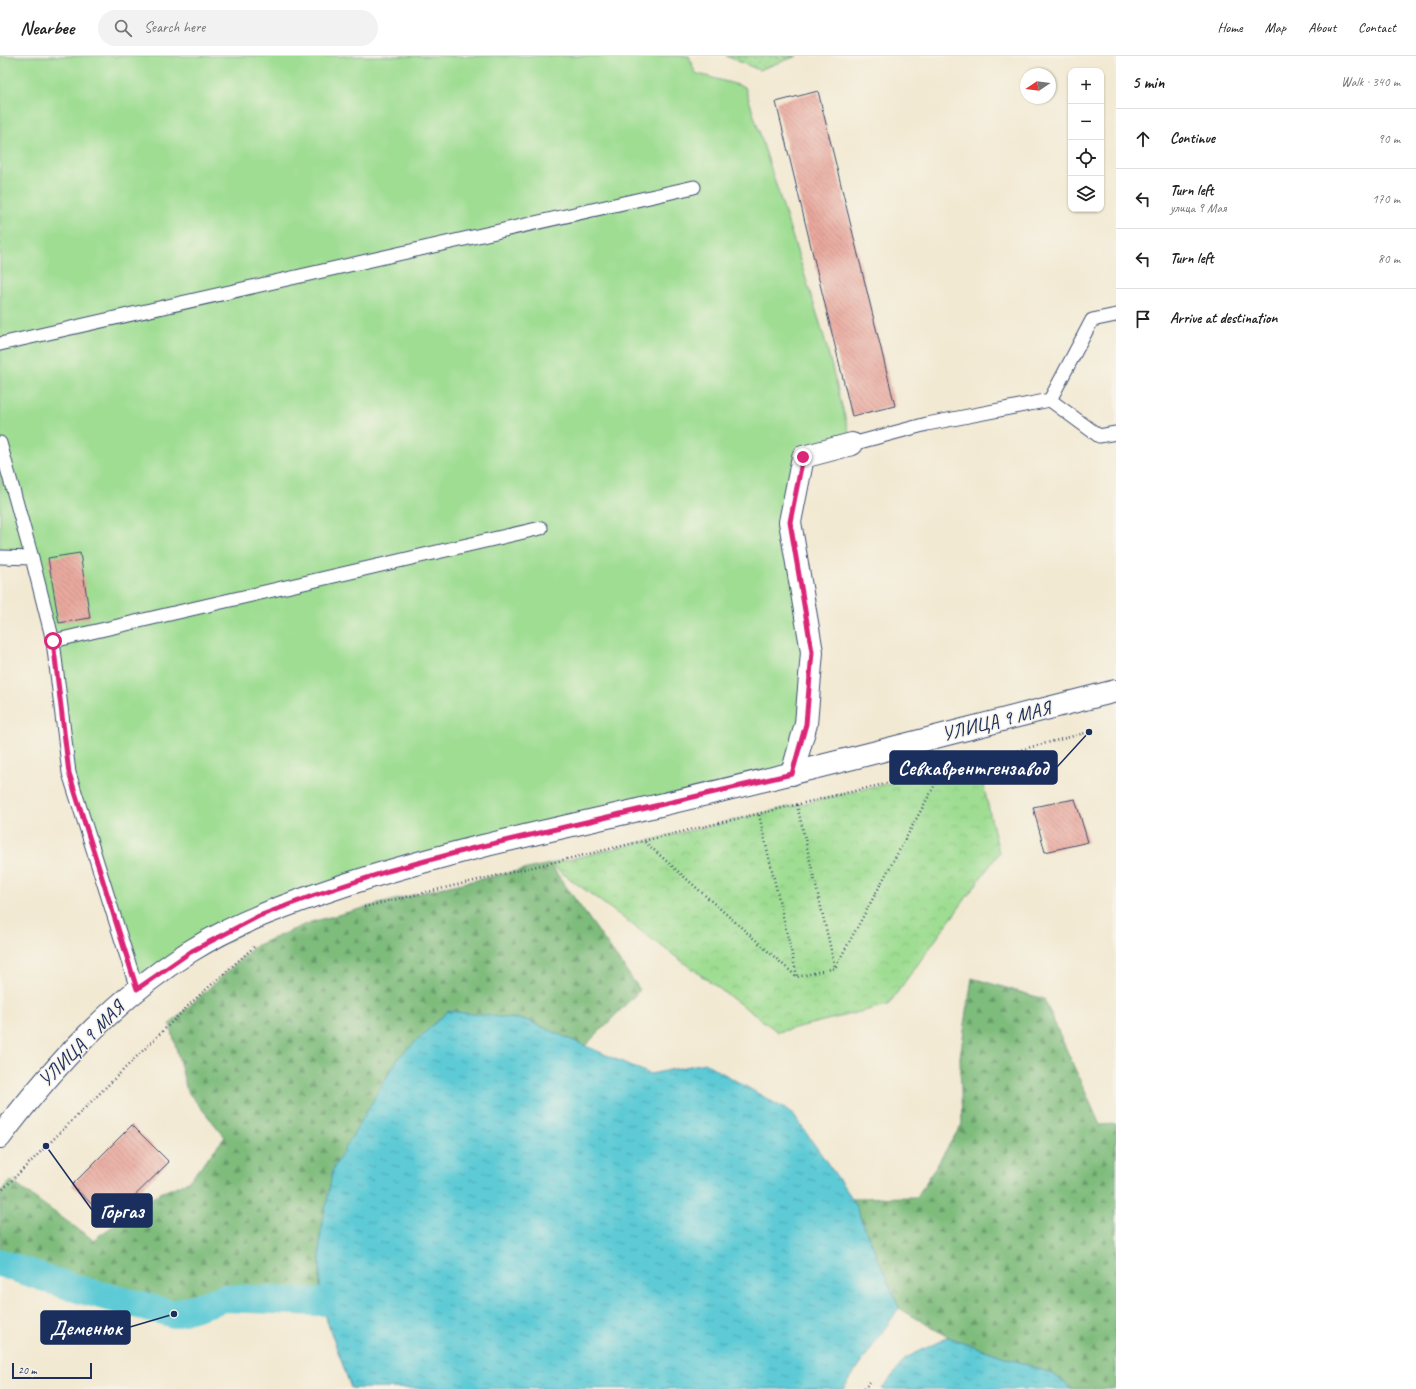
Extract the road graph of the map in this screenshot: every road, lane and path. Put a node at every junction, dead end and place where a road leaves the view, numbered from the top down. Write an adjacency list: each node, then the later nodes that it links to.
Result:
1 (694, 187): 3 (lane)
2 (1116, 315): 4 (lane)
3 (0, 344)
4 (1050, 400): 5 (lane); 7 (lane)
5 (1116, 433)
6 (0, 443): 10 (lane)
7 (852, 444): 15 (street)
8 (541, 528): 11 (lane)
9 (0, 557): 10 (lane)
10 (32, 558): 11 (lane)
11 (53, 641): 23 (lane)
12 (1116, 691): 15 (street, УЛИЦА 9 МАЯ)
13 (1088, 732): 14 (path)
14 (943, 770): 16 (path); 21 (path)
15 (792, 774): 23 (street, УЛИЦА 9 МАЯ)
16 (797, 805): 17 (path); 21 (path)
17 (759, 814): 18 (path); 22 (path)
18 (644, 842): 19 (path); 22 (path)
19 (356, 910)
20 (255, 946): 25 (path)
21 (835, 968): 22 (path)
22 (797, 976)
23 (137, 989): 24 (street, УЛИЦА 9 МАЯ)
24 (0, 1137)
25 (0, 1192)
26 (870, 1382): 27 (path)
27 (864, 1389)

